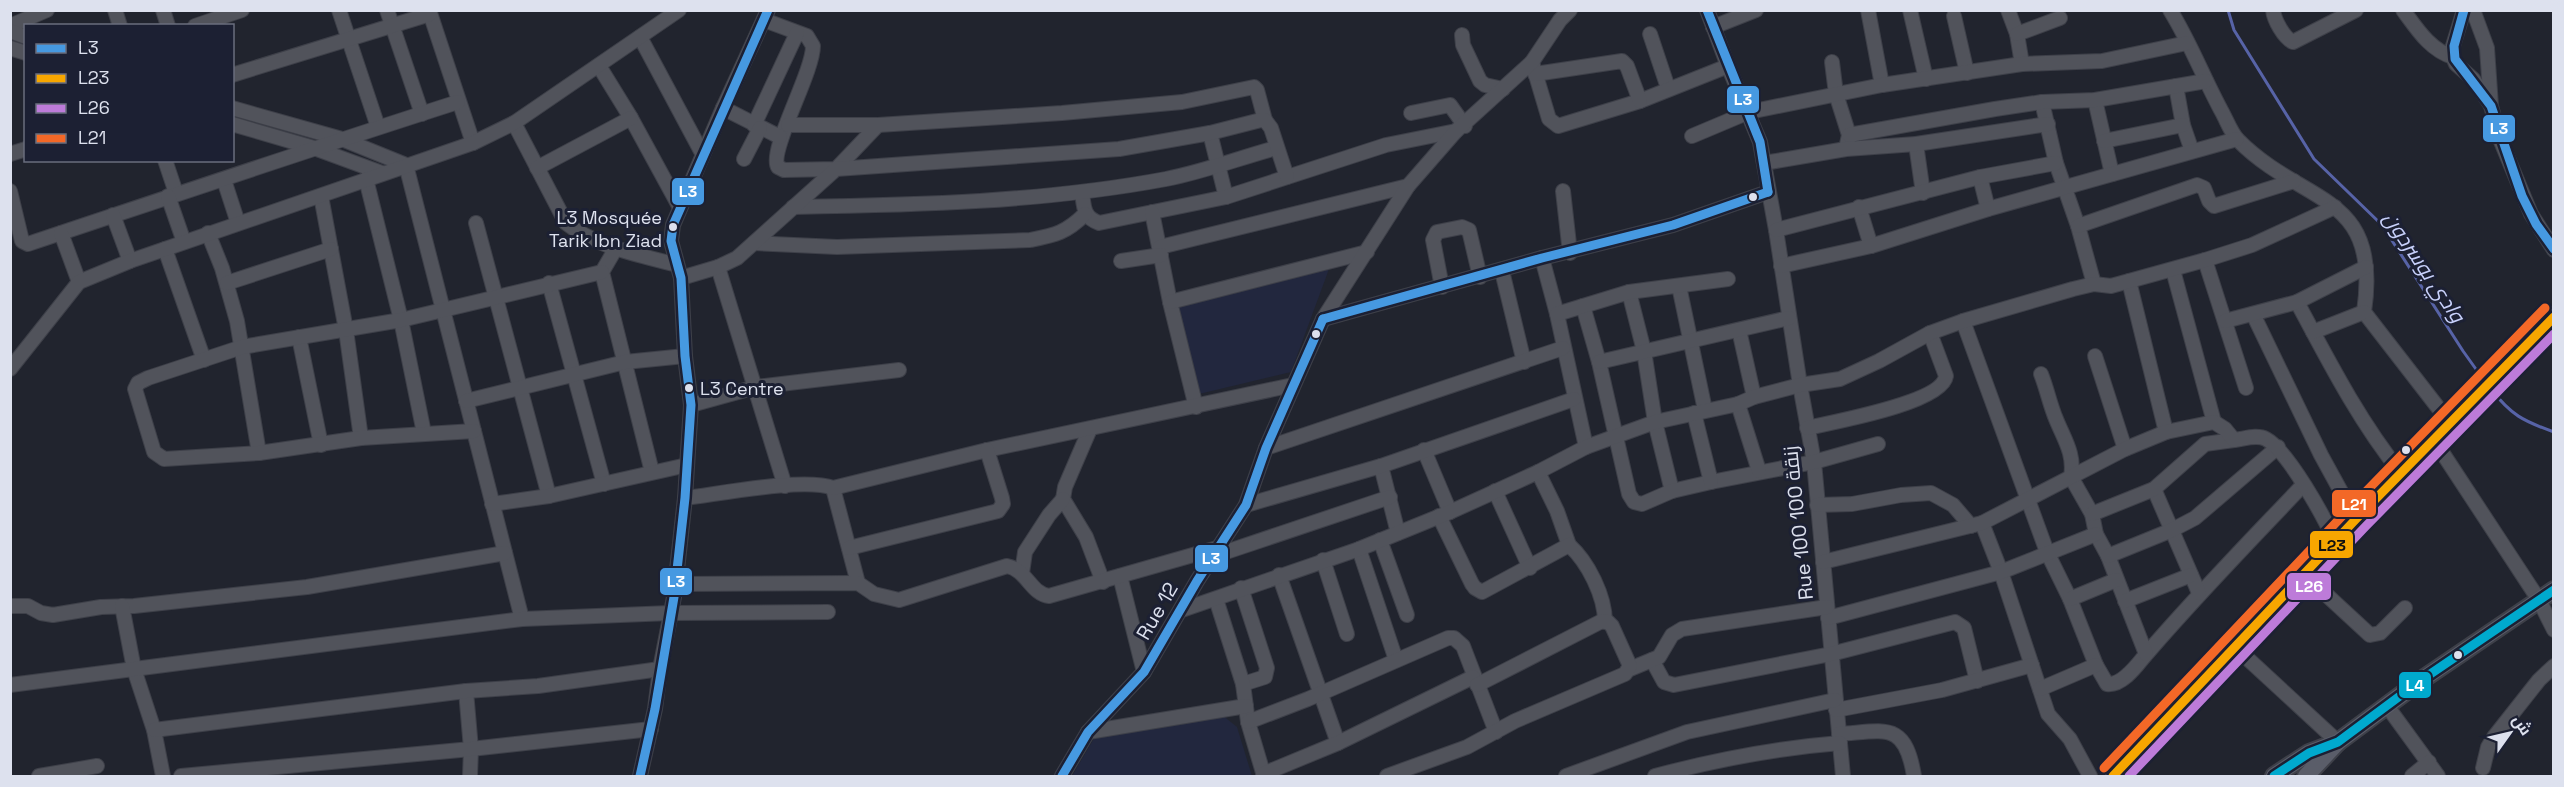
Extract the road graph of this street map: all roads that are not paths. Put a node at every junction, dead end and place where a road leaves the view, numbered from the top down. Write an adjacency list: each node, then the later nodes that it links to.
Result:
1 (47, 10): 23 (street)
2 (242, 10): 22 (street)
3 (339, 10): 31 (street)
4 (387, 10): 24 (street)
5 (679, 10): 30 (street)
6 (1570, 10): 41 (street, Rue 12)
7 (1707, 10): 25 (street, Rue 100 زنقة 100)
8 (1756, 10): 25 (street)
9 (1868, 10): 47 (street)
10 (1910, 10): 45 (street)
11 (2008, 10): 28 (street)
12 (2170, 10): 34 (street)
13 (2273, 10): 14 (street)
14 (2356, 10)
15 (2403, 10): 36 (street)
16 (2464, 10): 33 (street)
17 (2473, 10): 32 (street)
18 (430, 12): 24 (street); 54 (street)
19 (766, 15): 26 (street); 57 (street)
20 (1954, 16): 43 (street)
21 (2060, 18): 28 (street)
22 (210, 19)
23 (10, 26)
24 (392, 26): 31 (street); 61 (street)
25 (1713, 27): 40 (street, Rue 100 زنقة 100)
26 (797, 33): 69 (street); 72 (street)
27 (1650, 34): 49 (street)
28 (2017, 34): 38 (street)
29 (1462, 35): 50 (street)
30 (640, 37): 39 (street); 84 (street)
31 (347, 39): 44 (street); 70 (street)
32 (2484, 41): 33 (street); 35 (street)
33 (2456, 42): 36 (street)
34 (2187, 43): 38 (street); 46 (street)
35 (2488, 55): 42 (street); 56 (street)
36 (2453, 57): 42 (street)
37 (1832, 62): 51 (street)
38 (2022, 64): 43 (street)
39 (599, 66): 62 (street); 64 (street)
40 (1728, 66): 49 (street); 59 (street, Rue 100 زنقة 100)
41 (1533, 68): 50 (street, Rue 12); 53 (street); 53 (street)
42 (2463, 69): 56 (street)
43 (1967, 73): 45 (street)
44 (234, 74)
45 (1926, 79): 47 (street)
46 (2206, 81): 48 (street); 76 (street)
47 (1882, 85): 51 (street)
48 (2176, 86): 52 (street); 68 (street)
49 (1668, 88): 53 (street)
50 (1503, 89): 71 (street, Rue 12)
51 (1836, 94): 59 (street); 78 (street)
52 (2094, 100): 55 (street); 77 (street)
53 (1640, 101)
54 (458, 102): 61 (street); 79 (street)
55 (2043, 102): 65 (street); 78 (street)
56 (2491, 106): 130 (street)
57 (723, 108): 69 (street); 84 (street)
58 (234, 109): 75 (street)
59 (1749, 112): 74 (street); 87 (street, Rue 100 زنقة 100)
60 (1411, 113): 71 (street)
61 (422, 114): 70 (street)
62 (631, 118): 91 (street); 110 (street)
63 (1266, 120): 67 (street); 73 (street); 82 (street)
64 (514, 123): 79 (street); 91 (street)
65 (2048, 124): 80 (street); 88 (street)
66 (234, 125): 81 (street)
67 (878, 125): 72 (street); 92 (street)
68 (2183, 125): 77 (street); 83 (street)
69 (757, 126): 72 (street); 85 (street)
70 (378, 128): 75 (street)
71 (1460, 129): 95 (street); 100 (street, Rue 12)
72 (784, 131): 92 (street)
73 (1210, 134): 90 (street); 92 (street)
74 (1692, 136)
75 (342, 139): 81 (street); 89 (street)
76 (2237, 139): 83 (street); 99 (street)
77 (2104, 141): 94 (street)
78 (1847, 142): 80 (street); 87 (street)
79 (473, 143): 89 (street)
80 (1916, 144): 106 (street)
81 (314, 148): 93 (street); 98 (street)
82 (1275, 148): 90 (street); 95 (street)
83 (2192, 152): 94 (street)
84 (702, 153): 110 (street)
85 (744, 159)
86 (165, 162): 107 (street)
87 (1764, 163): 105 (street, Rue 100 زنقة 100)
88 (2056, 163): 96 (street); 101 (street)
89 (406, 165): 93 (street); 159 (street)
90 (1217, 165): 104 (street); 109 (street)
91 (537, 168): 127 (street)
92 (836, 169): 111 (street)
93 (382, 173): 97 (street)
94 (2112, 174): 101 (street)
95 (1287, 177): 109 (street)
96 (1980, 177): 106 (street); 114 (street)
97 (366, 179): 108 (street); 166 (street)
98 (224, 180): 107 (street); 118 (street)
99 (2294, 181): 113 (street); 120 (street)
100 (1407, 186): 131 (street); 132 (street, Rue 12)
101 (2064, 188): 114 (street); 120 (street)
102 (1563, 190): 133 (street)
103 (10, 191): 122 (street)
104 (1082, 192): 111 (street); 116 (street)
105 (1768, 192): 121 (street, Rue 100 زنقة 100); 133 (street)
106 (1923, 193): 112 (street)
107 (172, 194): 117 (street); 124 (street)
108 (321, 196): 118 (street); 129 (street)
109 (1226, 196): 115 (street)
110 (679, 206): 144 (street)
111 (793, 207): 125 (street)
112 (1859, 207): 121 (street); 126 (street)
113 (2334, 207): 135 (street); 140 (street)
114 (1988, 209): 126 (street)
115 (1152, 212): 116 (street); 131 (street)
116 (1085, 214): 125 (street)
117 (113, 215): 122 (street); 136 (street)
118 (238, 223): 123 (street)
119 (476, 223): 155 (street)
120 (2079, 226): 151 (street)
121 (1776, 230): 138 (street, Rue 100 زنقة 100)
122 (61, 233): 148 (street)
123 (208, 233): 124 (street); 149 (street)
124 (184, 242): 128 (street)
125 (754, 243): 139 (street)
126 (1870, 246): 138 (street)
127 (616, 248): 143 (street); 144 (street)
128 (165, 249): 136 (street); 180 (street)
129 (331, 249): 149 (street); 169 (street)
130 (2553, 250)
131 (1161, 251): 137 (street); 156 (street)
132 (1367, 252): 156 (street); 165 (street, Rue 12)
133 (1570, 253): 134 (street)
134 (1542, 258): 142 (street); 161 (street)
135 (2205, 260): 141 (street); 168 (street)
136 (130, 261): 148 (street)
137 (1121, 261)
138 (1782, 266): 164 (street, Rue 100 زنقة 100)
139 (718, 267): 144 (street); 190 (street)
140 (2366, 267): 157 (street); 160 (street)
141 (2173, 270): 147 (street); 201 (street)
142 (1502, 271): 145 (street); 182 (street)
143 (602, 272): 150 (street); 181 (street)
144 (679, 272): 178 (street)
145 (1480, 277): 153 (street); 153 (street)
146 (1728, 279): 152 (street)
147 (2129, 281): 151 (street); 206 (street)
148 (79, 282): 184 (street)
149 (227, 283): 175 (street)
150 (549, 283): 155 (street); 187 (street)
151 (2094, 284): 167 (street)
152 (1679, 285): 154 (street); 174 (street)
153 (1442, 287): 165 (street)
154 (1629, 292): 158 (street); 177 (street)
155 (496, 296): 159 (street); 192 (street)
156 (1170, 302): 198 (street)
157 (2297, 302): 162 (street); 171 (street)
158 (1582, 306): 161 (street); 183 (street)
159 (443, 310): 166 (street); 195 (street)
160 (2364, 312): 171 (street); 202 (street)
161 (1557, 314): 176 (street)
162 (2253, 314): 168 (street); 247 (street)
163 (2553, 316): 202 (main road)
164 (1789, 318): 170 (street); 189 (street, Rue 100 زنقة 100)
165 (1323, 319): 188 (street, Rue 12)
166 (401, 320): 169 (street); 207 (street)
167 (1963, 321): 172 (street); 240 (street)
168 (2225, 321): 191 (street)
169 (346, 330): 173 (street); 209 (street)
170 (1739, 330): 174 (street); 193 (street)
171 (2313, 332): 227 (street)
172 (1930, 333): 189 (street); 203 (street)
173 (299, 337): 175 (street); 213 (street)
174 (1690, 339): 177 (street); 199 (street)
175 (242, 347): 180 (street); 220 (street)
176 (1563, 348): 182 (street); 194 (street)
177 (1644, 351): 183 (street); 200 (street)
178 (685, 356): 181 (street); 197 (street)
179 (2095, 356): 217 (street)
180 (204, 360): 220 (street)
181 (625, 362): 187 (street); 225 (street)
182 (1524, 362): 216 (street)
183 (1599, 362): 208 (street)
184 (10, 369)
185 (899, 370): 190 (street)
186 (2041, 374): 228 (street)
187 (574, 375): 192 (street); 230 (street)
188 (1293, 385): 198 (street); 216 (street, Rue 12)
189 (1800, 385): 193 (street); 203 (street, Rue 100 زنقة 100)
190 (756, 387): 197 (street); 232 (street)
191 (2246, 388)
192 (520, 389): 195 (street); 237 (street)
193 (1754, 397): 196 (street)
194 (1574, 399): 214 (street); 219 (street)
195 (466, 401): 205 (street)
196 (1737, 404): 199 (street); 224 (street)
197 (691, 405): 222 (street)
198 (1196, 407): 204 (street)
199 (1699, 412): 200 (street); 229 (street)
200 (1655, 422): 208 (street); 236 (street)
201 (2214, 422): 206 (street); 211 (street)
202 (2450, 423): 210 (main road)
203 (1807, 428): 221 (street, Rue 100 زنقة 100)
204 (1090, 429): 218 (street); 241 (street)
205 (474, 431): 207 (street); 242 (street)
206 (2166, 432): 217 (street)
207 (424, 433): 209 (street)
208 (1614, 437): 214 (street); 236 (street)
209 (361, 438): 213 (street)
210 (2434, 440): 227 (main road); 279 (street)
211 (2234, 441): 215 (street); 234 (street)
212 (1878, 444): 221 (street)
213 (321, 445): 220 (street)
214 (1586, 447): 226 (street)
215 (2278, 447): 231 (street); 249 (street)
216 (1266, 448): 244 (street, Rue 12)
217 (2125, 449): 228 (street)
218 (987, 450): 233 (street); 255 (street)
219 (1424, 450): 223 (street); 245 (street)
220 (259, 453)
221 (1814, 462): 224 (street); 243 (street, Rue 100 زنقة 100)
222 (687, 465): 225 (street); 239 (street)
223 (1381, 466): 238 (street); 244 (street)
224 (1759, 471): 229 (street)
225 (652, 472): 230 (street)
226 (1538, 472): 235 (street); 254 (street)
227 (2401, 473): 247 (main road)
228 (2071, 477): 240 (street); 246 (street)
229 (1711, 482): 236 (street)
230 (604, 484): 237 (street)
231 (2303, 485): 253 (street); 276 (street)
232 (785, 486): 233 (street); 239 (street)
233 (833, 488): 255 (street)
234 (2154, 489): 246 (street); 249 (street)
235 (1495, 491): 245 (street); 263 (street)
236 (1672, 491)
237 (549, 496): 242 (street)
238 (1390, 497): 250 (street); 257 (street)
239 (686, 498): 273 (street)
240 (2027, 498): 248 (street); 258 (street)
241 (1063, 499): 265 (street); 271 (street)
242 (492, 504): 259 (street)
243 (1817, 504): 248 (street); 262 (street, Rue 100 زنقة 100)
244 (1246, 505): 257 (street, Rue 12)
245 (1444, 514): 250 (street); 263 (street)
246 (2092, 514): 251 (street)
247 (2356, 519): 253 (main road)
248 (1976, 525): 262 (street); 264 (street)
249 (2172, 530): 260 (street); 267 (street)
250 (1398, 533): 252 (street)
251 (2096, 534): 258 (street); 260 (street)
252 (1380, 540): 256 (street); 288 (street)
253 (2335, 542): 268 (main road)
254 (1569, 545): 263 (street); 290 (street)
255 (849, 548): 272 (street)
256 (1359, 549): 261 (street); 296 (street)
257 (1217, 552): 269 (street); 284 (street, Rue 12)
258 (2047, 552): 264 (street); 278 (street)
259 (505, 553): 282 (street); 289 (street)
260 (2108, 556): 270 (street)
261 (1323, 560): 266 (street); 292 (street)
262 (1823, 562): 286 (street, Rue 100 زنقة 100)
263 (1530, 568)
264 (2001, 572): 286 (street); 298 (street)
265 (1022, 573): 271 (street); 272 (street)
266 (1279, 575): 274 (street); 311 (street)
267 (2191, 575): 276 (street); 280 (street)
268 (2305, 575): 283 (street); 293 (main road)
269 (1120, 576): 271 (street); 304 (street)
270 (2116, 580): 278 (street); 280 (street)
271 (1102, 582)
272 (858, 583): 273 (street)
273 (676, 584): 287 (street)
274 (1241, 588): 277 (street); 307 (street)
275 (2553, 590): 279 (main road)
276 (2199, 593): 295 (street)
277 (1216, 599): 284 (street); 307 (street)
278 (2070, 599): 299 (street)
279 (2539, 600): 291 (street); 314 (main road)
280 (2125, 601): 295 (street)
281 (10, 606): 282 (street)
282 (122, 606): 301 (street)
283 (2405, 608)
284 (1182, 610): 304 (street, Rue 12)
285 (828, 612): 287 (street)
286 (1828, 612): 294 (street, Rue 100 زنقة 100); 297 (street)
287 (670, 613): 289 (street); 302 (street)
288 (1407, 615)
289 (522, 619): 301 (street)
290 (1605, 622): 303 (street); 305 (street)
291 (2553, 630)
292 (1347, 634)
293 (2235, 647): 321 (street); 340 (main road)
294 (1831, 654): 297 (street); 306 (street); 312 (street, Rue 100 زنقة 100)
295 (2146, 654): 299 (street)
296 (1396, 660): 305 (street); 311 (street)
297 (1653, 660): 303 (street)
298 (2032, 665): 306 (street); 309 (street)
299 (2096, 665): 309 (street)
300 (2553, 666): 326 (street)
301 (134, 669): 308 (street); 317 (street)
302 (660, 669): 310 (street); 316 (street)
303 (1630, 669): 319 (street)
304 (1144, 672): 318 (street, Rue 12)
305 (1475, 681): 319 (street); 322 (street)
306 (1977, 681): 312 (street)
307 (1243, 684): 313 (street)
308 (10, 685)
309 (2040, 689): 339 (street)
310 (466, 691): 317 (street); 323 (street)
311 (1320, 694): 315 (street); 322 (street)
312 (1836, 705): 320 (street, Rue 100 زنقة 100); 335 (street)
313 (1246, 706): 315 (street); 318 (street)
314 (2387, 706): 321 (main road); 324 (street)
315 (1248, 722): 327 (street)
316 (651, 729): 323 (street); 332 (street)
317 (154, 730): 329 (street)
318 (1088, 732): 333 (street, Rue 12)
319 (1496, 732): 334 (street)
320 (1839, 738): 336 (street); 337 (street, Rue 100 زنقة 100); 338 (street)
321 (2338, 742): 341 (main road); 342 (main road)
322 (1338, 743): 327 (street)
323 (471, 749): 330 (street); 331 (street)
324 (2428, 762): 343 (street); 344 (street)
325 (97, 766): 328 (street)
326 (2483, 768)
327 (1264, 775)
328 (39, 777)
329 (163, 777)
330 (181, 777)
331 (471, 777)
332 (640, 777)
333 (1062, 777)
334 (1387, 777)
335 (1566, 777)
336 (1655, 777)
337 (1843, 777)
338 (1914, 777)
339 (2090, 777)
340 (2113, 777)
341 (2274, 777)
342 (2306, 777)
343 (2412, 777)
344 (2439, 777)

